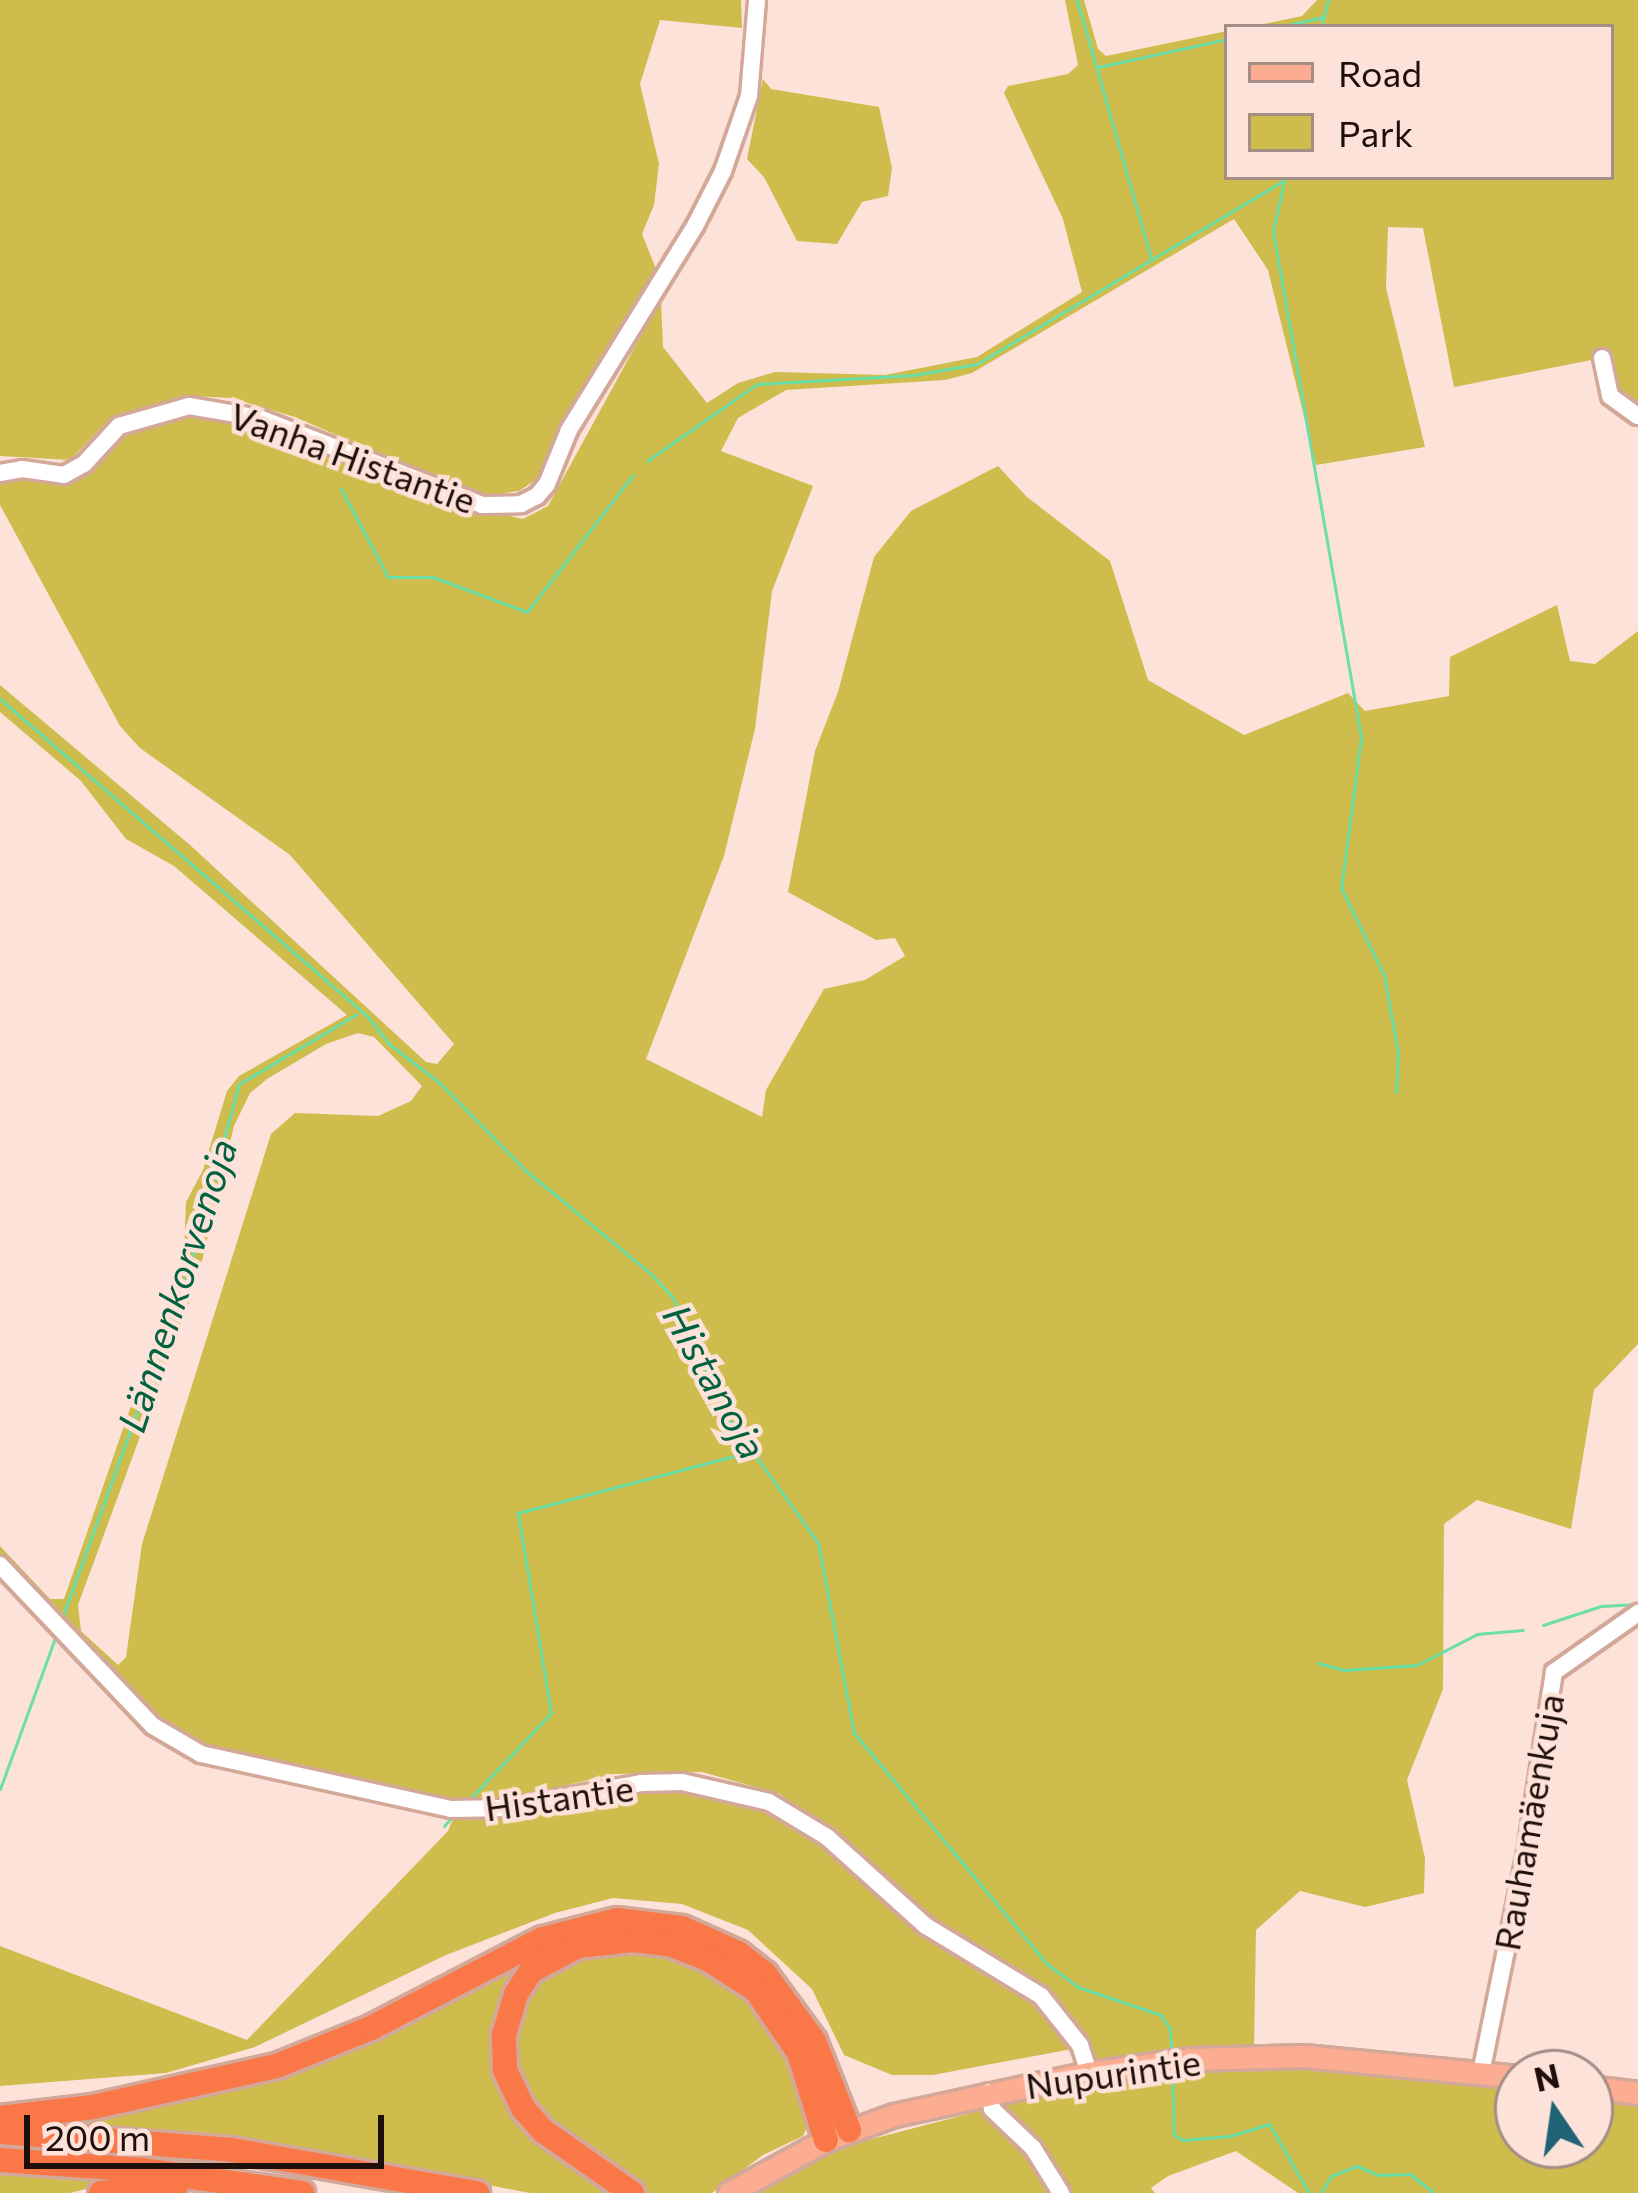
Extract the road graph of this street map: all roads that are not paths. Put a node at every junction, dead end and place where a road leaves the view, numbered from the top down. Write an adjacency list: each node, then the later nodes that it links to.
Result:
1 (757, 0): 4 (street, Vanha Histantie)
2 (1602, 358): 3 (street)
3 (1638, 416)
4 (0, 473)
5 (0, 1565): 8 (street, Histantie)
6 (1638, 1613): 7 (street, Rauhamäenkuja)
7 (1481, 2072): 8 (main road, Nupurintie); 9 (main road, Nupurintie)
8 (1089, 2073): 10 (main road, Nupurintie)
9 (1494, 2074)
10 (988, 2092): 13 (main road, Nupurintie); 21 (street)
11 (0, 2118): 13 (highway)
12 (0, 2132): 18 (highway)
13 (837, 2135): 19 (highway); 20 (main road, Nupurintie)
14 (0, 2160): 15 (highway)
15 (225, 2181): 16 (highway); 17 (highway)
16 (101, 2193)
17 (302, 2193)
18 (477, 2193)
19 (632, 2193)
20 (728, 2193)
21 (1061, 2193)

